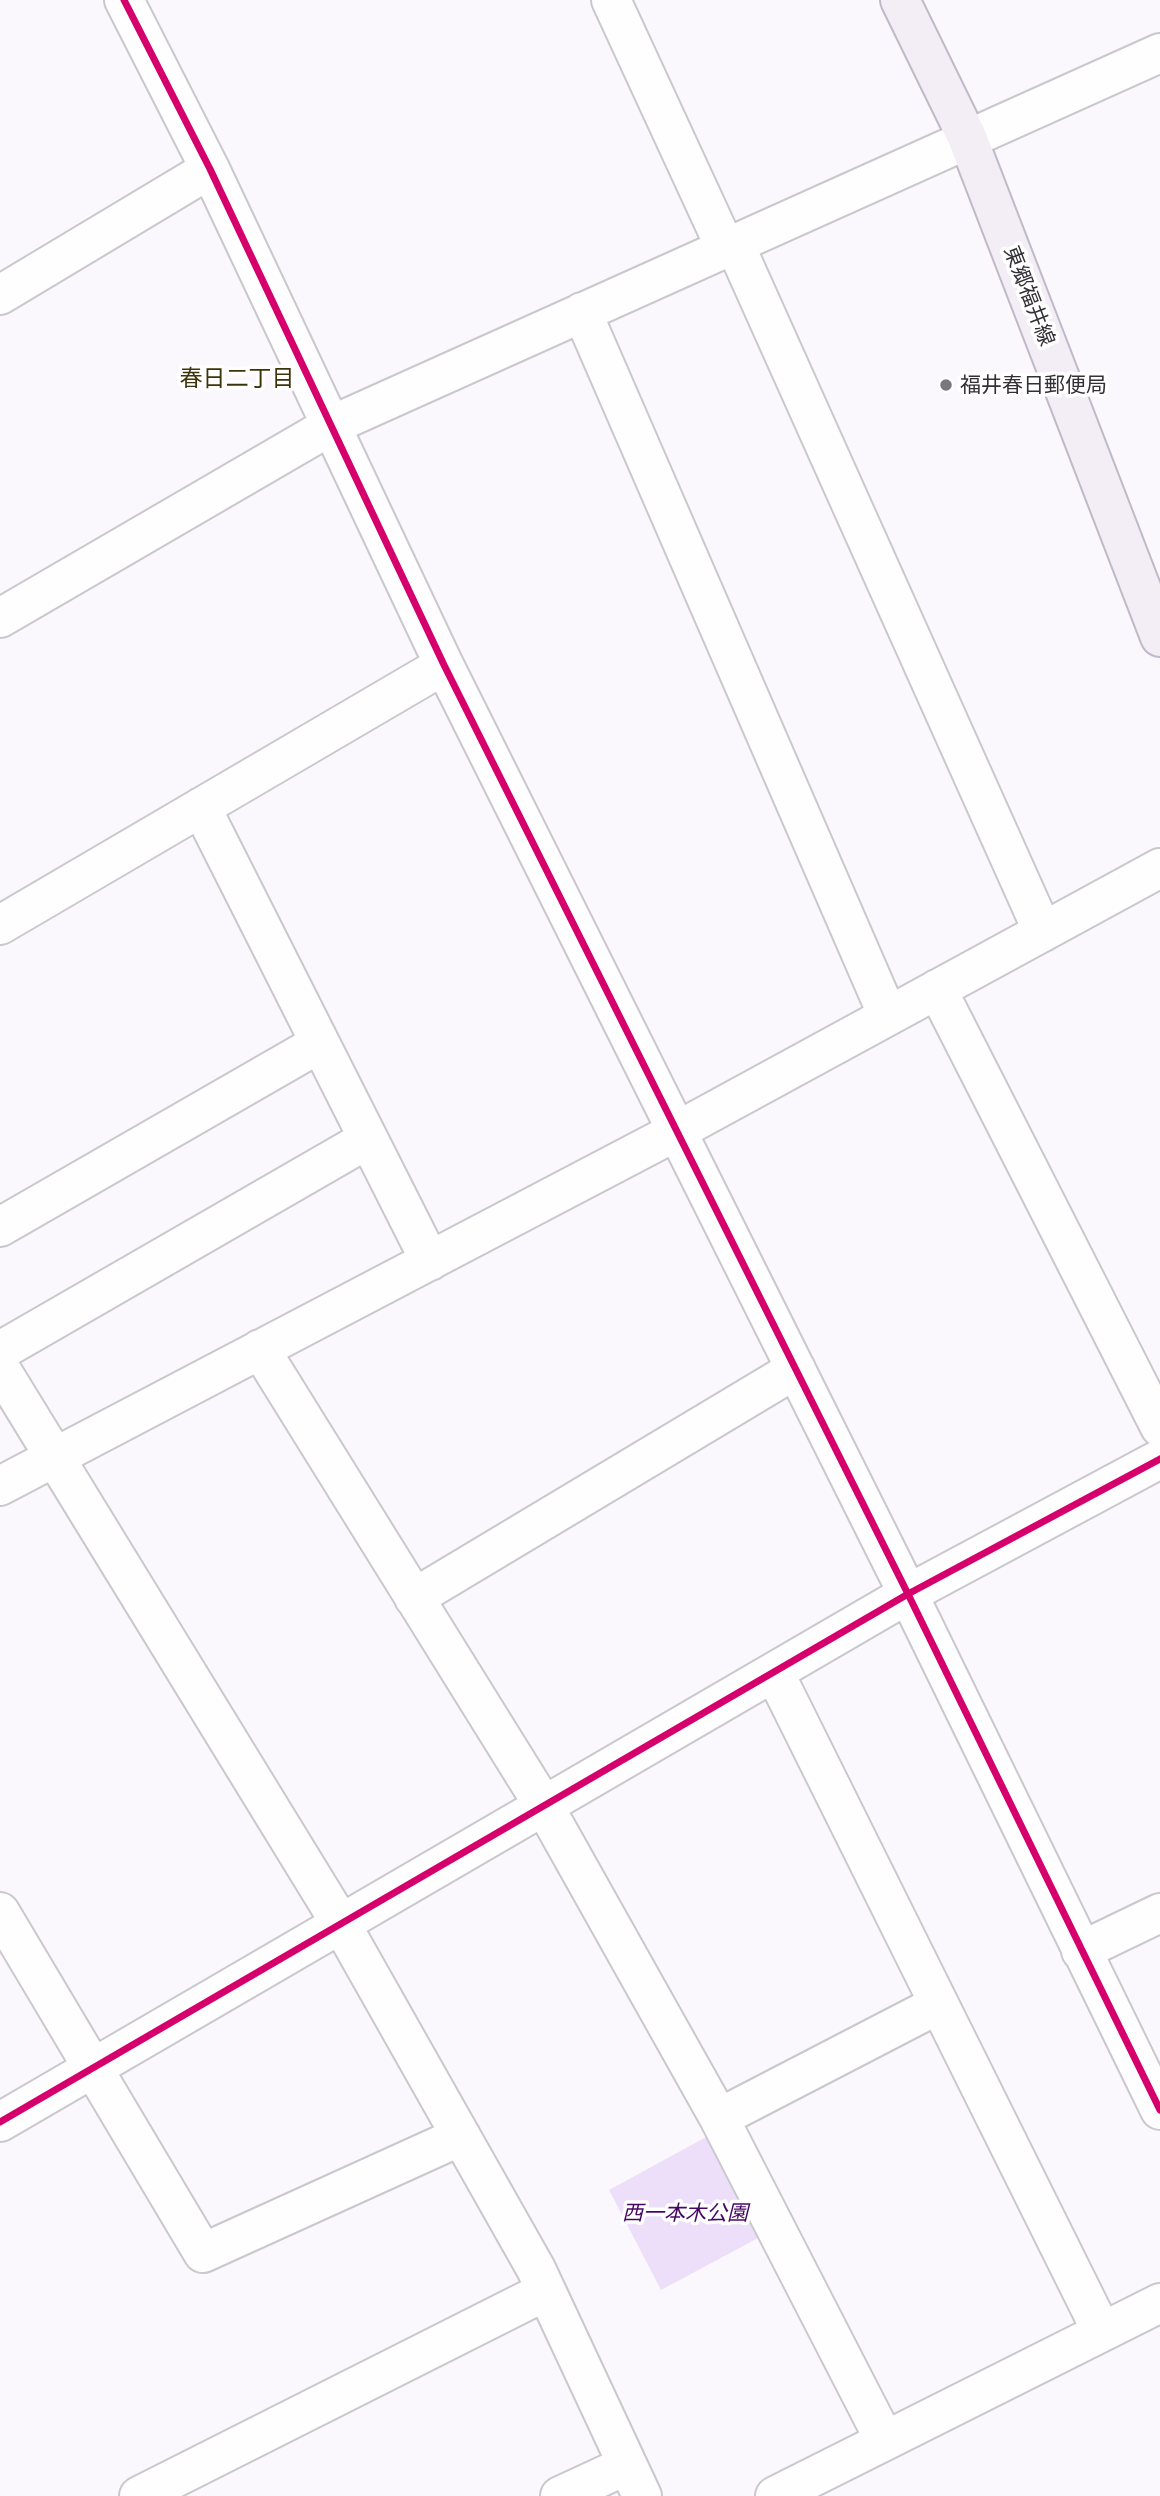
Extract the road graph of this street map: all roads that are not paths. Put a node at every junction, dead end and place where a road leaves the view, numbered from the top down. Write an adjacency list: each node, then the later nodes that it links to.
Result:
1 (124, 0): 6 (street)
2 (611, 0): 7 (street)
3 (900, 0): 5 (main road, 東郷福井線)
4 (1160, 53): 5 (street)
5 (967, 137): 7 (street); 12 (main road, 東郷福井線)
6 (210, 169): 8 (street); 10 (street)
7 (729, 245): 9 (street); 17 (street)
8 (0, 295)
9 (582, 312): 10 (street); 19 (street)
10 (332, 425): 11 (street); 13 (street)
11 (0, 618)
12 (1160, 637)
13 (444, 665): 14 (street); 21 (street)
14 (201, 807): 16 (street); 20 (street)
15 (1160, 868): 17 (street)
16 (0, 925)
17 (1042, 932): 18 (street)
18 (937, 989): 19 (street); 29 (street)
19 (888, 1016): 21 (street)
20 (320, 1044): 22 (street); 23 (street)
21 (677, 1131): 24 (street); 28 (street)
22 (368, 1139): 24 (street); 26 (street)
23 (0, 1227)
24 (430, 1261): 25 (street)
25 (260, 1349): 30 (street); 34 (street)
26 (0, 1351)
27 (0, 1368): 30 (street)
28 (796, 1369): 33 (street); 34 (street)
29 (1160, 1427)
30 (55, 1457): 32 (street); 39 (street)
31 (1160, 1459): 33 (street)
32 (0, 1486)
33 (908, 1594): 35 (street); 40 (street)
34 (414, 1598): 36 (street)
35 (774, 1672): 36 (street); 41 (street)
36 (544, 1806): 39 (street); 44 (street)
37 (0, 1912): 42 (street)
38 (1160, 1913): 40 (street)
39 (341, 1924): 42 (street); 46 (street)
40 (1081, 1951): 43 (street)
41 (939, 2004): 44 (street); 49 (street)
42 (93, 2067): 45 (street); 46 (street)
43 (1160, 2110)
44 (719, 2118): 50 (street)
45 (0, 2122)
46 (461, 2136): 47 (street)
47 (546, 2291): 51 (street); 52 (street)
48 (1160, 2303): 49 (street)
49 (1102, 2332): 50 (street)
50 (884, 2440): 54 (street)
51 (635, 2481): 53 (street)
52 (139, 2496)
53 (560, 2496)
54 (775, 2496)

